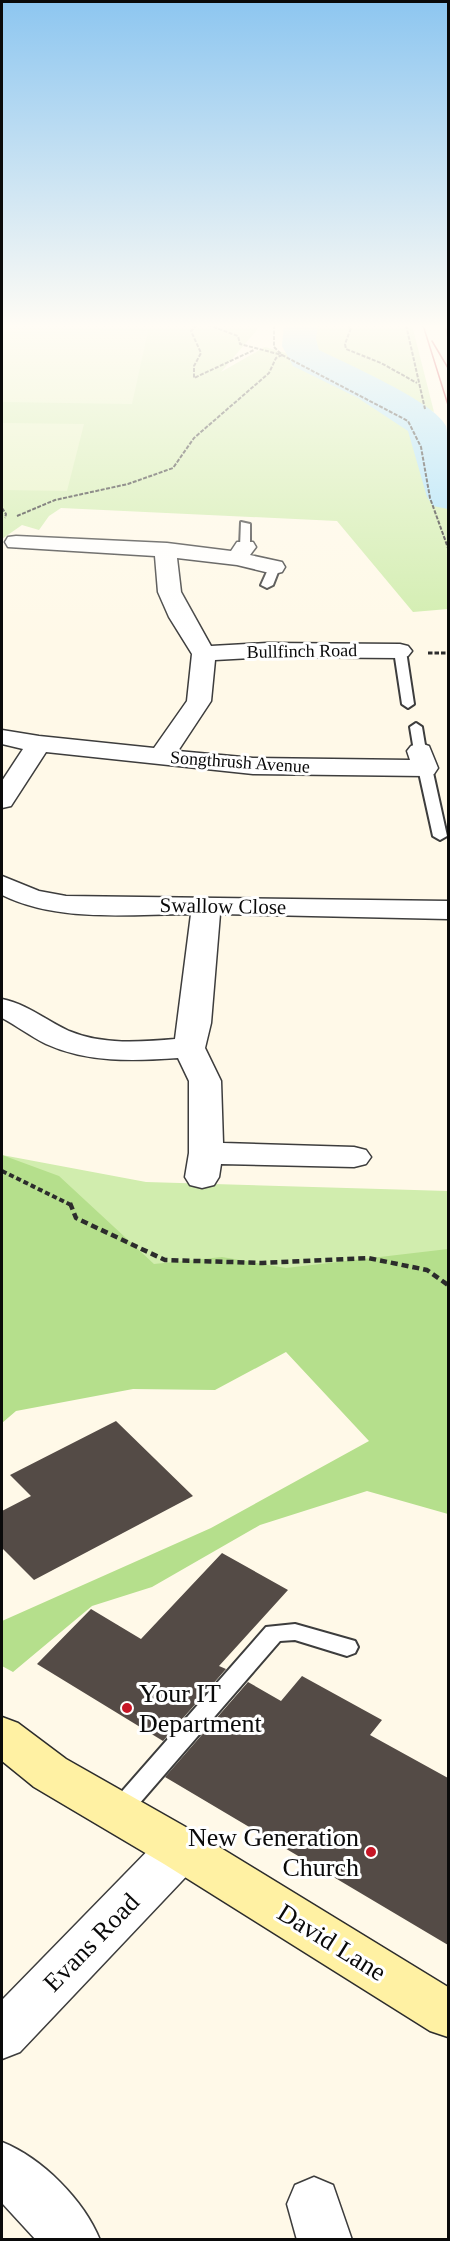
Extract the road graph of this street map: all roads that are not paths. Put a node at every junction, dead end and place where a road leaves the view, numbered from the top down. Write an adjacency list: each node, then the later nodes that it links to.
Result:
1 (245, 524): 4 (lane)
2 (15, 542): 3 (street)
3 (167, 550): 4 (street); 7 (street)
4 (241, 553): 5 (street)
5 (271, 576)
6 (400, 651): 7 (street, Bullfinch Road); 8 (lane)
7 (204, 654): 12 (street)
8 (408, 704)
9 (2, 736): 10 (street, Songthrush Avenue)
10 (39, 744): 12 (street, Songthrush Avenue); 13 (street)
11 (421, 749): 12 (street, Songthrush Avenue); 14 (lane)
12 (161, 757)
13 (2, 800)
14 (440, 836)
15 (2, 884): 16 (street, Swallow Close)
16 (207, 905): 17 (street, Swallow Close); 19 (street)
17 (448, 910)
18 (2, 1008): 19 (street)
19 (189, 1048): 20 (street)
20 (354, 1156)
21 (347, 1647): 23 (lane)
22 (2, 1736): 23 (main road, David Lane)
23 (118, 1812): 24 (main road, David Lane)
24 (181, 1849): 25 (main road, David Lane); 26 (street, Evans Road)
25 (448, 2014)
26 (2, 2035)
27 (2, 2168): 28 (street)
28 (73, 2240)

